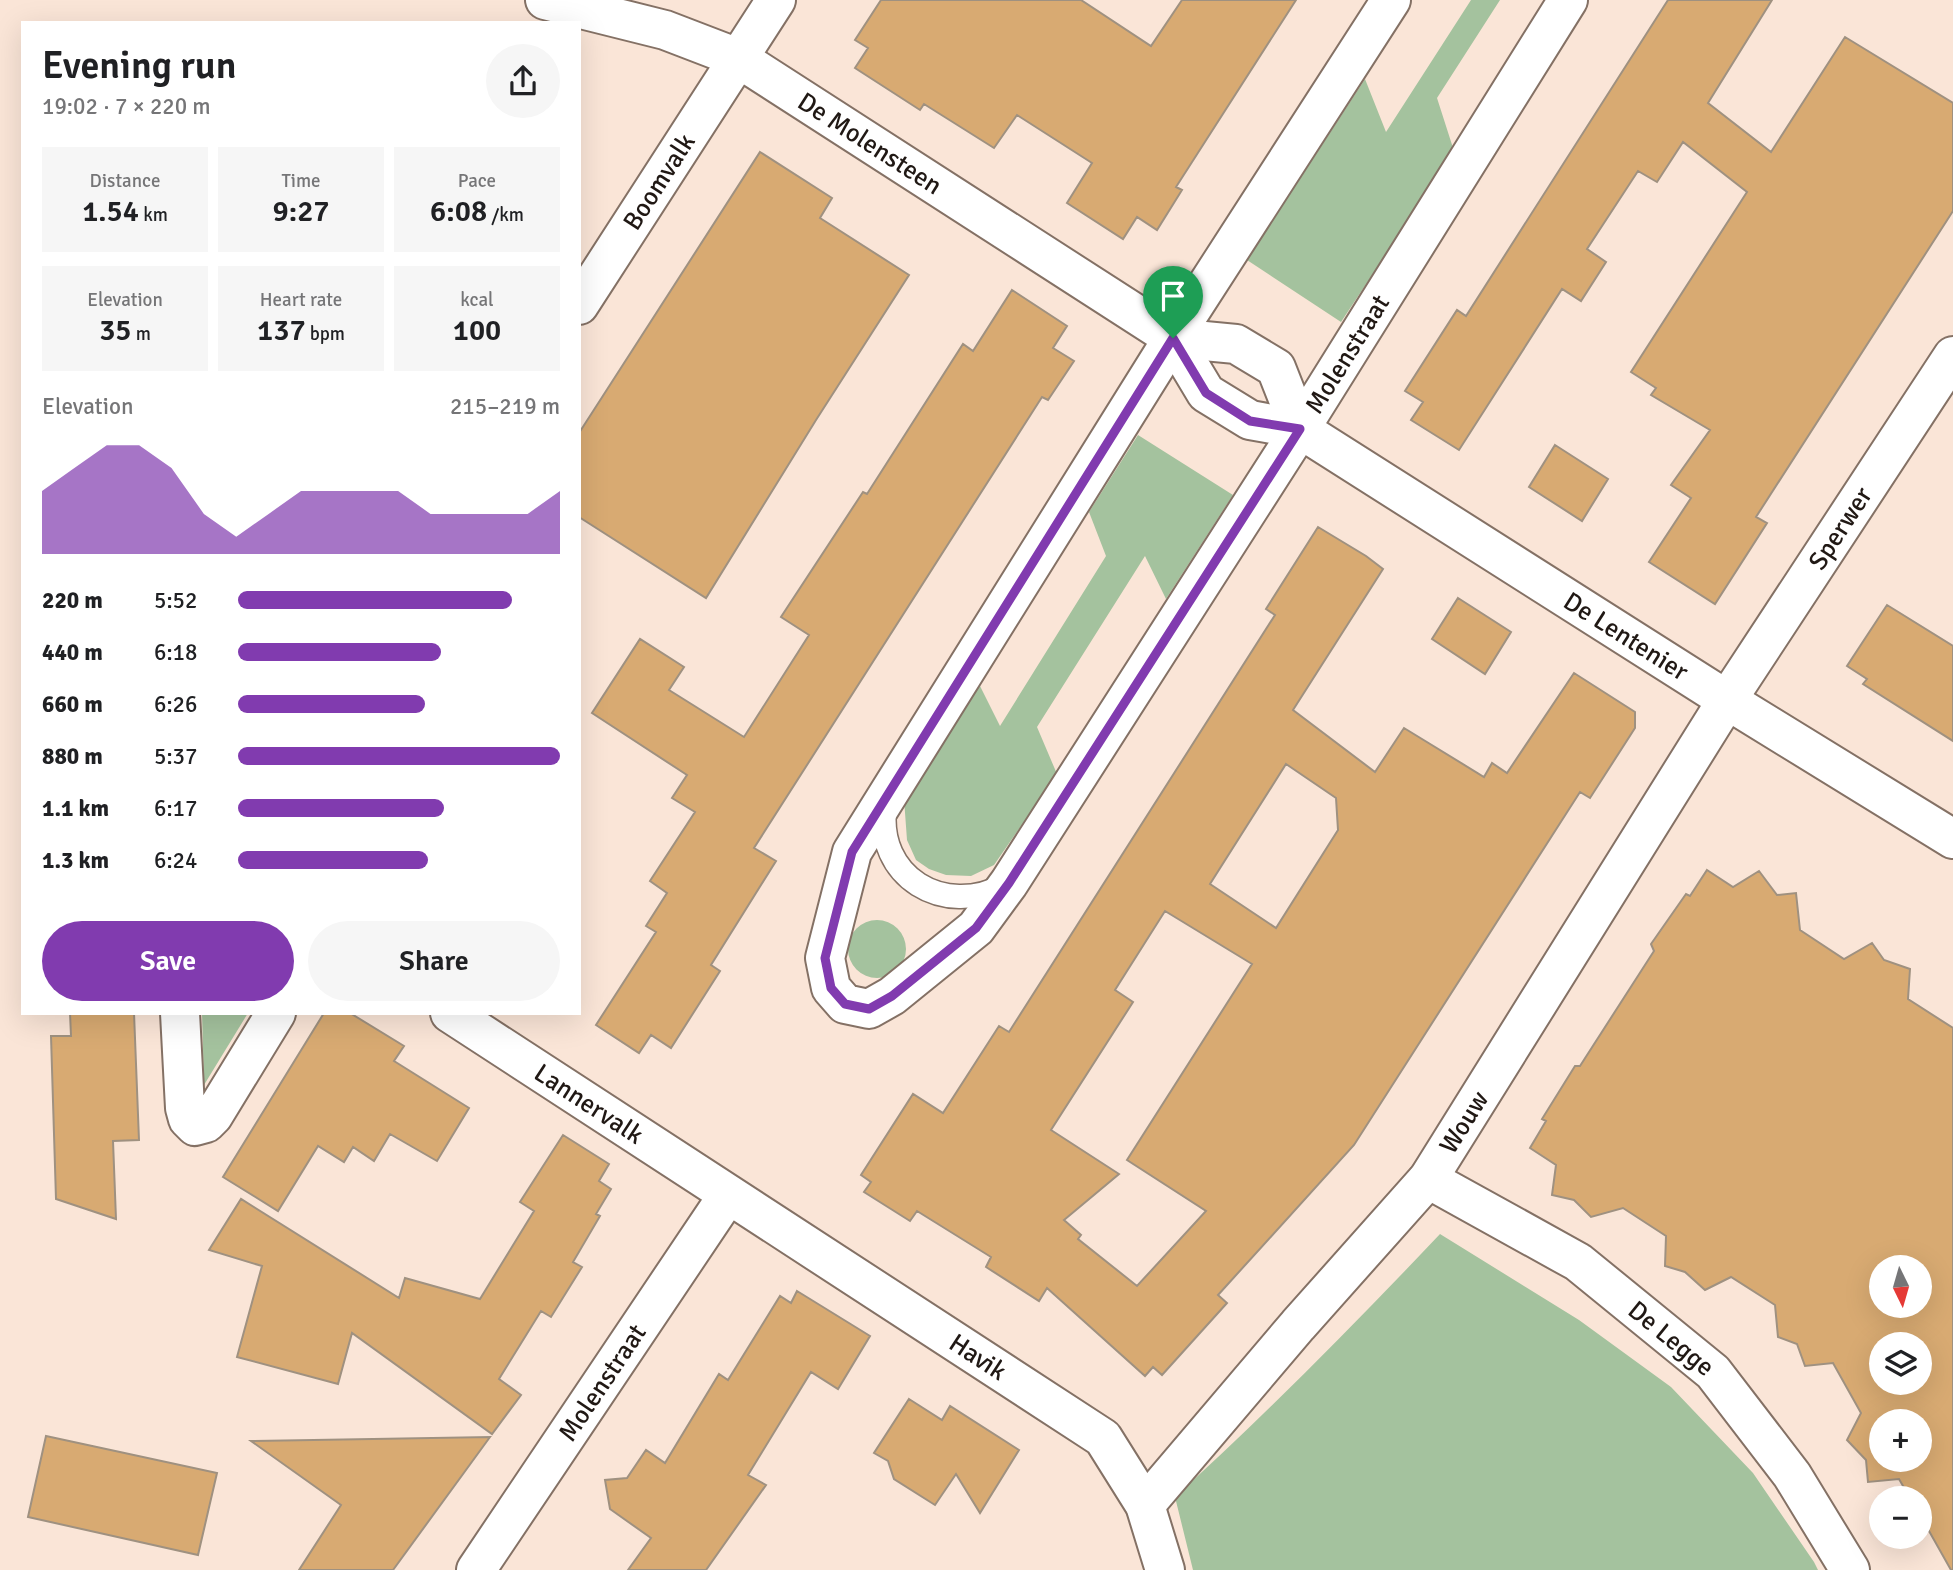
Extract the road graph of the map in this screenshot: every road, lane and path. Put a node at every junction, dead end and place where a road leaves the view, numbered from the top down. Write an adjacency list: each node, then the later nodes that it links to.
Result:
1 (545, 0): 5 (street, De Molensteen)
2 (776, 0): 5 (street, Boomvalk)
3 (1391, 0): 7 (street, Molenstraat)
4 (1567, 0): 9 (street, Molenstraat)
5 (738, 58): 6 (street, Boomvalk); 7 (street, De Molensteen)
6 (581, 302)
7 (1173, 338): 9 (street); 9 (street); 11 (street, Molenstraat)
8 (1953, 356): 10 (street, Sperwer)
9 (1300, 429): 10 (street, De Lentenier); 13 (street, Molenstraat)
10 (1727, 700): 12 (street, De Lentenier); 17 (street, Wouw)
11 (886, 796): 13 (lane, Molenstraat); 13 (street, Molenstraat)
12 (1953, 839)
13 (1009, 883)
14 (180, 1015): 15 (street)
15 (275, 1015)
16 (453, 1015): 18 (street, Lannervalk)
17 (1428, 1179): 19 (street, Wouw); 22 (street, De Legge)
18 (728, 1195): 19 (street, Havik); 20 (street, Molenstraat)
19 (1145, 1505): 21 (street, Havik)
20 (476, 1570)
21 (1165, 1570)
22 (1850, 1570)

